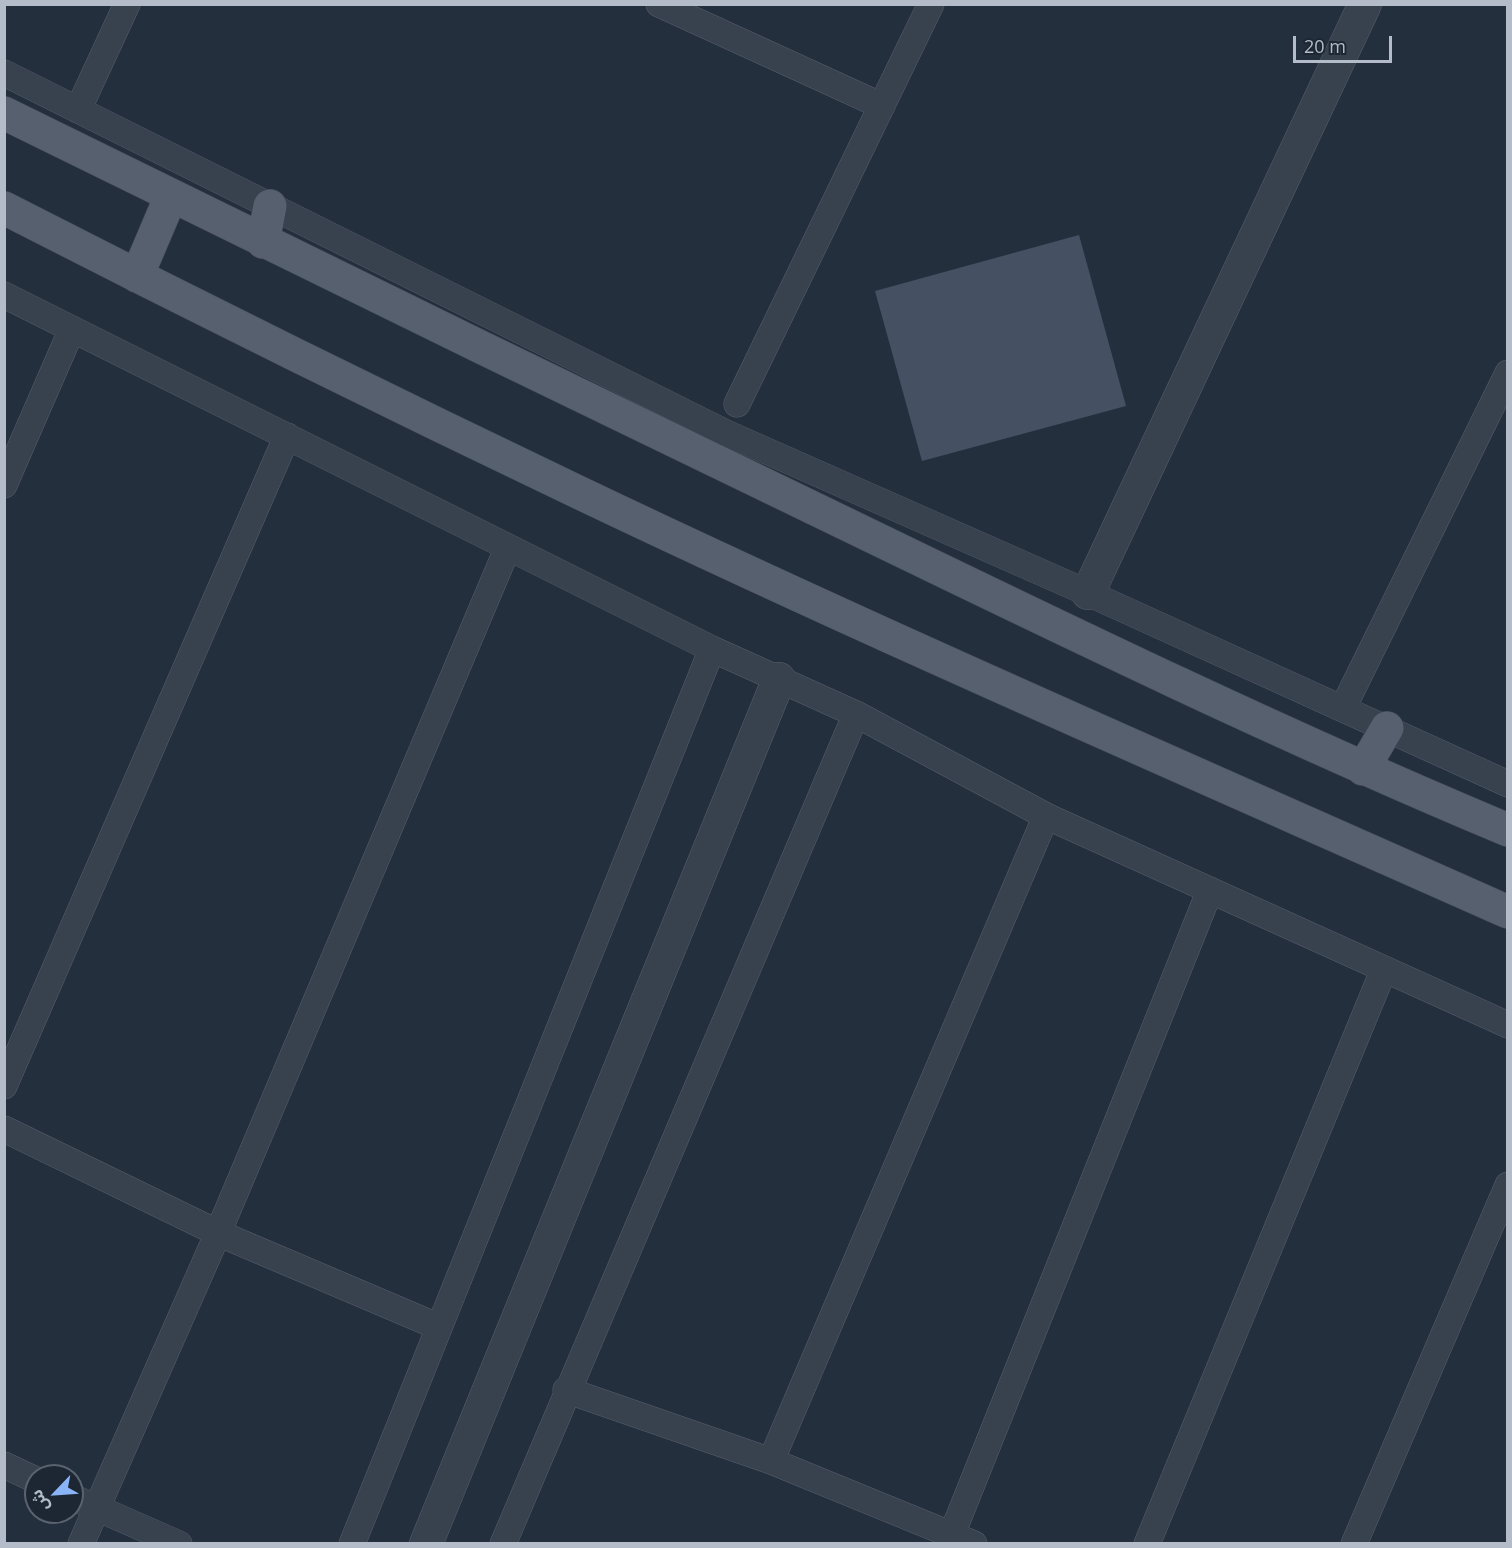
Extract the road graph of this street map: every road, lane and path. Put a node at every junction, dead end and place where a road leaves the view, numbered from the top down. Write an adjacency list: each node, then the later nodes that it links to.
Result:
1 (127, 4): 7 (street)
2 (659, 4): 6 (street)
3 (931, 4): 6 (street)
4 (1365, 4): 21 (street)
5 (4, 73): 7 (street)
6 (882, 106): 17 (street)
7 (78, 110): 10 (street)
8 (4, 113): 9 (main road)
9 (171, 196): 12 (main road); 13 (main road)
10 (270, 206): 12 (main road); 21 (street)
11 (4, 208): 13 (main road)
12 (263, 242): 27 (main road)
13 (137, 276): 32 (main road)
14 (4, 295): 15 (street)
15 (72, 328): 18 (street); 19 (street)
16 (1508, 373): 24 (street)
17 (737, 404)
18 (287, 436): 20 (street); 35 (street)
19 (4, 485)
20 (508, 547): 22 (street); 38 (street)
21 (1088, 593): 24 (street)
22 (712, 649): 23 (street); 39 (street)
23 (779, 679): 25 (street); 50 (street)
24 (1343, 708): 26 (street)
25 (856, 714): 29 (street); 40 (street)
26 (1387, 728): 27 (main road); 28 (street)
27 (1363, 769): 30 (main road)
28 (1508, 783)
29 (1046, 816): 31 (street); 41 (street)
30 (1508, 830)
31 (1210, 890): 33 (street); 46 (street)
32 (1508, 912)
33 (1384, 969): 34 (street); 52 (street)
34 (1508, 1025)
35 (4, 1086)
36 (4, 1129): 38 (street)
37 (1508, 1185): 53 (street)
38 (218, 1233): 39 (street); 45 (street)
39 (439, 1327): 49 (street)
40 (566, 1390): 41 (street); 51 (street)
41 (771, 1461): 46 (street)
42 (4, 1465): 43 (street)
43 (24, 1474)
44 (84, 1503): 45 (street)
45 (95, 1509): 47 (street); 48 (street)
46 (963, 1539)
47 (81, 1544)
48 (179, 1544)
49 (352, 1544)
50 (426, 1544)
51 (502, 1544)
52 (1147, 1544)
53 (1354, 1544)

